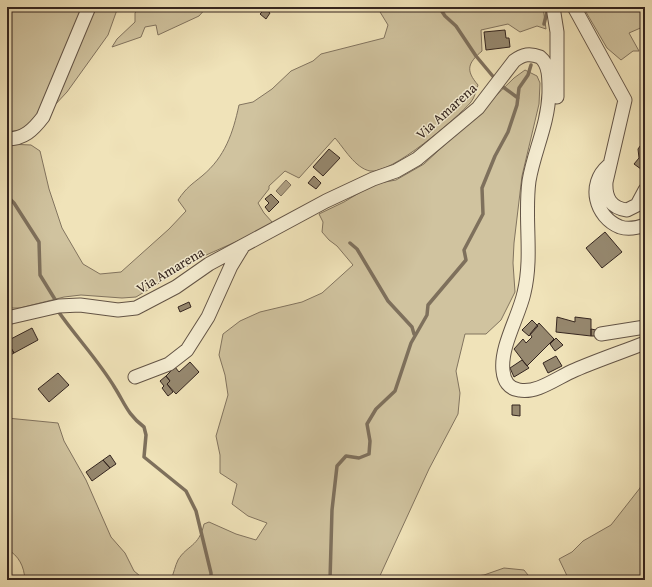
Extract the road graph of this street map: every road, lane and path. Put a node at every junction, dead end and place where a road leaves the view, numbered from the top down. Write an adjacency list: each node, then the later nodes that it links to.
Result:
1 (89, 7): 4 (street)
2 (553, 7): 5 (street)
3 (574, 7): 6 (street)
4 (7, 139)
5 (541, 139): 9 (street, Via Amarena); 13 (street, Via Amarena)
6 (610, 165): 7 (street); 8 (street)
7 (645, 190)
8 (645, 225)
9 (242, 248): 10 (street, Via Amarena); 14 (street)
10 (7, 318)
11 (645, 327): 12 (street)
12 (601, 334)
13 (645, 343)
14 (135, 377)

